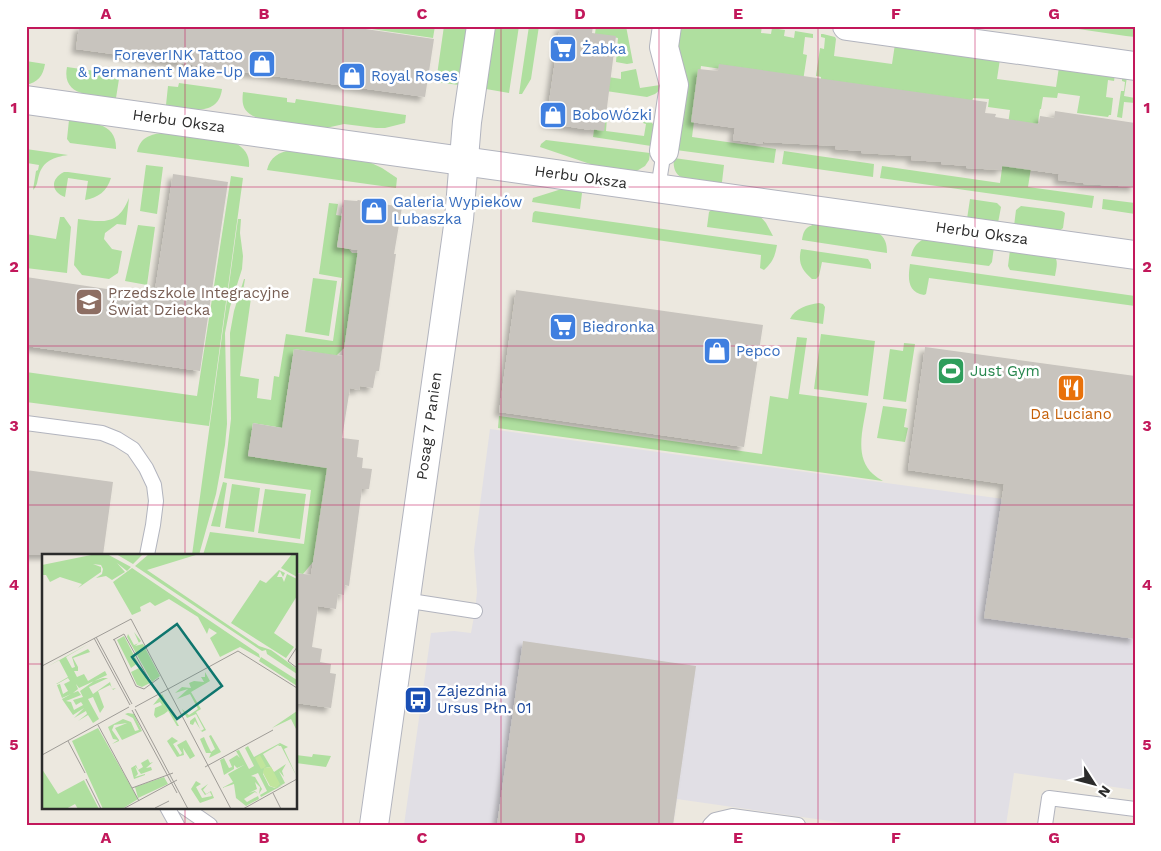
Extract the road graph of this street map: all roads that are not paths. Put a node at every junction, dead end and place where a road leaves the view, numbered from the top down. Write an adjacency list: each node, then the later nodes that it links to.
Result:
1 (481, 26): 8 (street, Posag 7 Panien)
2 (667, 26): 7 (street)
3 (847, 26): 4 (street)
4 (980, 35): 5 (street)
5 (1135, 66)
6 (26, 100): 8 (street, Herbu Oksza)
7 (664, 151): 9 (lane)
8 (464, 160): 9 (street, Herbu Oksza); 13 (street, Posag 7 Panien)
9 (658, 188): 10 (street, Herbu Oksza)
10 (1135, 255)
11 (26, 423): 12 (lane)
12 (147, 554)
13 (404, 600): 14 (lane); 20 (street, Posag 7 Panien)
14 (475, 611)
15 (168, 808): 18 (lane)
16 (185, 808): 19 (lane)
17 (1135, 809): 23 (lane)
18 (177, 825)
19 (210, 825)
20 (374, 825)
21 (710, 825): 22 (lane)
22 (798, 825)
23 (1045, 825)

